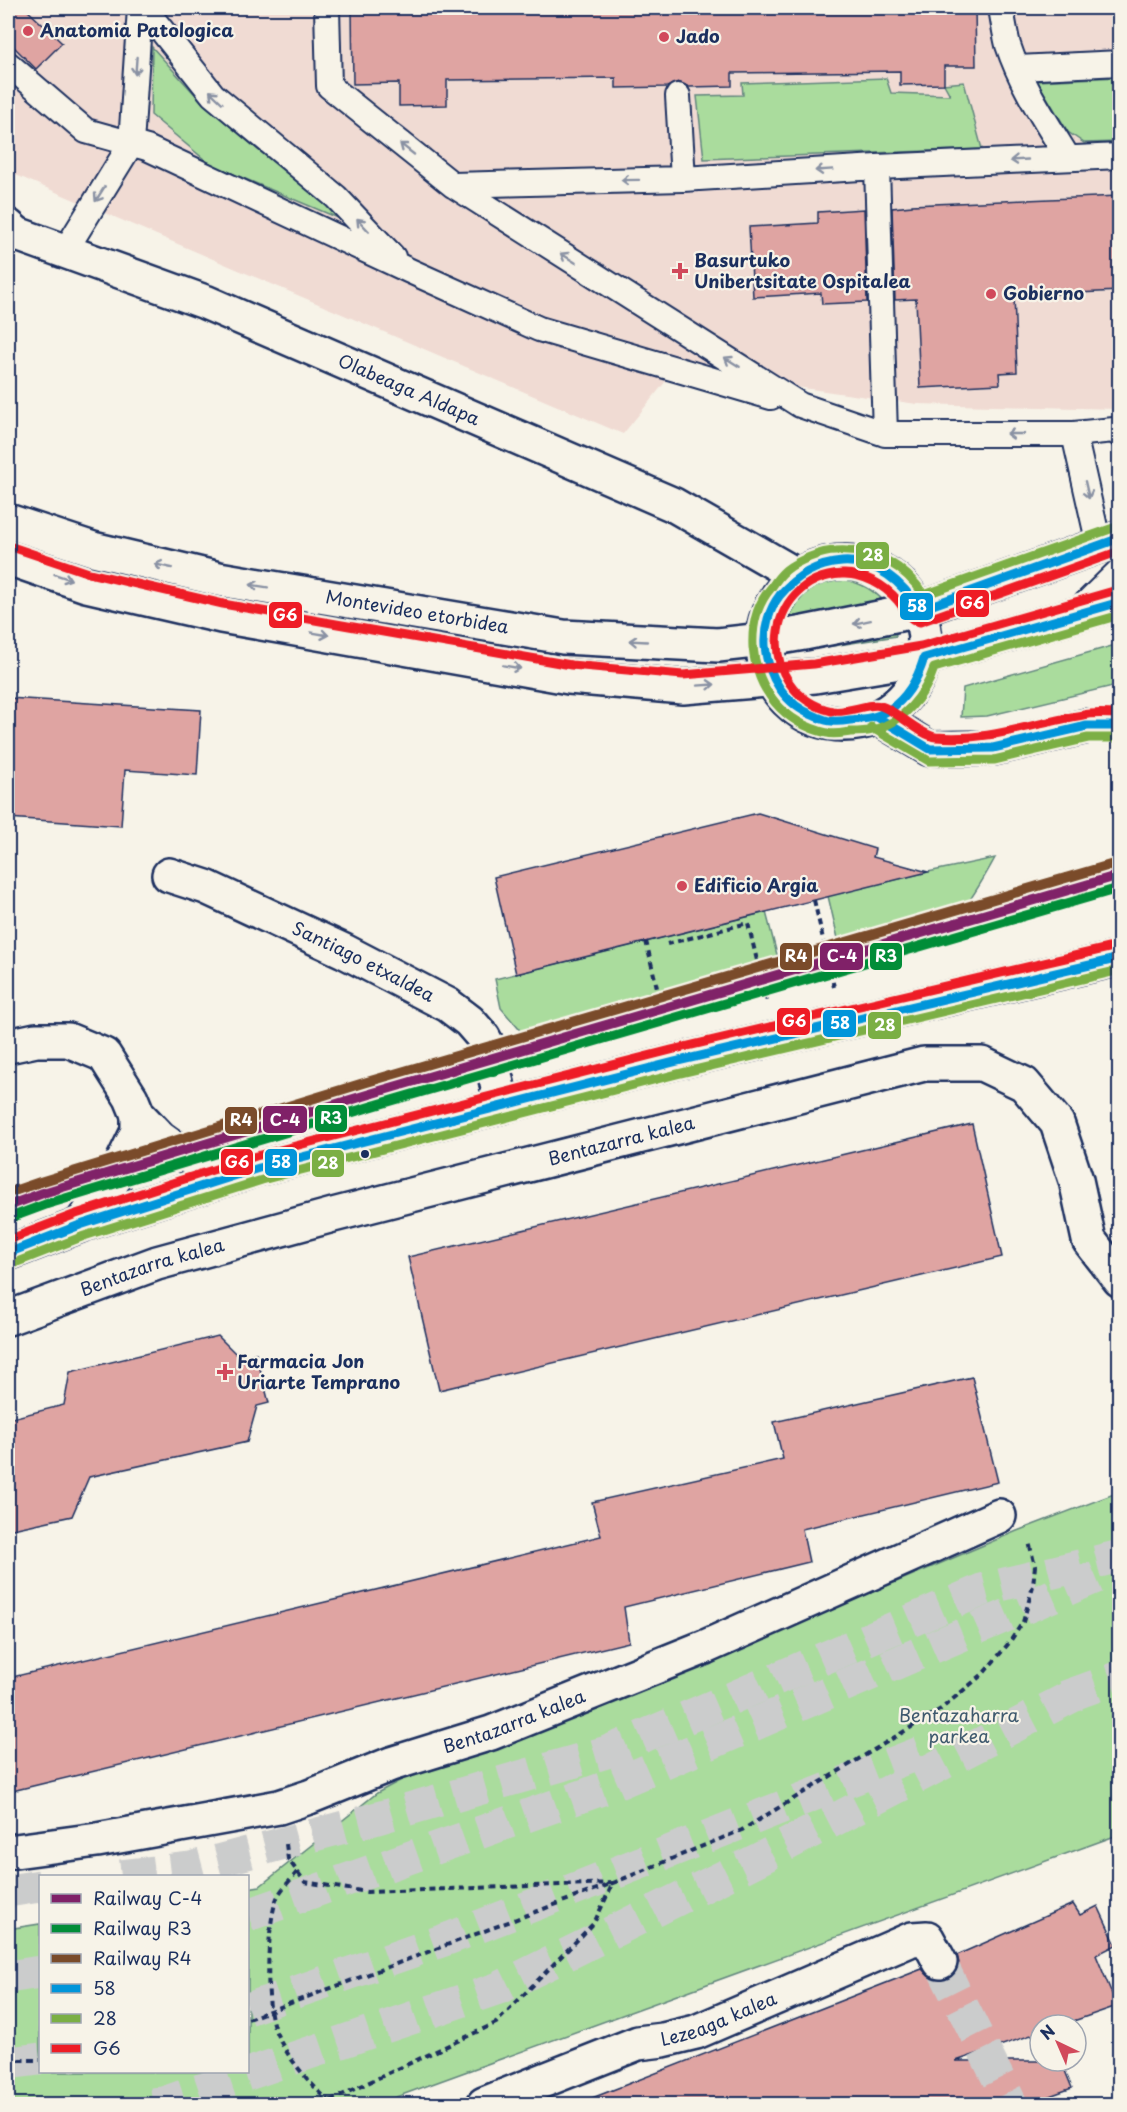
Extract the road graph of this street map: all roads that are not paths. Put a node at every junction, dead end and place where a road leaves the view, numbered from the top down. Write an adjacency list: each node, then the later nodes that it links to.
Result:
1 (142, 8): 8 (lane, one-way to 8); 16 (lane, one-way to 1)
2 (327, 8): 13 (lane, one-way to 2)
3 (1000, 8): 6 (lane)
4 (1119, 63): 6 (lane)
5 (8, 64): 8 (lane)
6 (1018, 68): 10 (lane)
7 (678, 96): 12 (lane)
8 (131, 144): 15 (lane, one-way to 15); 16 (lane)
9 (1119, 156): 10 (lane)
10 (1068, 158): 11 (lane, one-way to 11)
11 (877, 167): 12 (lane, one-way to 12); 18 (lane)
12 (683, 179): 13 (lane, one-way to 13)
13 (453, 185): 17 (lane, one-way to 13)
14 (8, 226): 15 (street, Olabeaga Aldapa)
15 (65, 251): 25 (street, Olabeaga Aldapa)
16 (403, 268): 17 (lane)
17 (800, 405): 18 (lane)
18 (885, 434): 19 (lane, one-way to 18)
19 (1074, 434): 20 (lane); 22 (lane, one-way to 22)
20 (1119, 435)
21 (8, 521): 29 (street, Montevideo etorbidea, one-way to 21)
22 (1109, 542): 27 (street, Montevideo etorbidea)
23 (8, 558): 31 (street, Montevideo etorbidea, one-way to 31)
24 (1119, 570): 28 (lane)
25 (798, 576): 27 (street); 29 (street)
26 (1119, 602): 28 (street, Montevideo etorbidea)
27 (919, 610): 29 (street, Montevideo etorbidea, one-way to 29); 30 (street)
28 (1072, 617): 30 (street, Montevideo etorbidea)
29 (763, 640): 31 (street)
30 (924, 658): 31 (street, Montevideo etorbidea); 32 (street)
31 (772, 680): 32 (street)
32 (877, 717): 33 (street)
33 (1119, 726)
34 (169, 874): 37 (street, Santiago etxaldea)
35 (1119, 958): 37 (street)
36 (8, 1046): 38 (street)
37 (502, 1106): 39 (street)
38 (138, 1115): 39 (street); 40 (street)
39 (229, 1177): 40 (street)
40 (80, 1225): 41 (street)
41 (8, 1253)
42 (1119, 1280): 43 (street, Bentazarra kalea)
43 (8, 1318)
44 (999, 1516): 45 (street, Bentazarra kalea)
45 (8, 1852)
46 (940, 1962): 47 (street, Lezeaga kalea)
47 (484, 2104)

